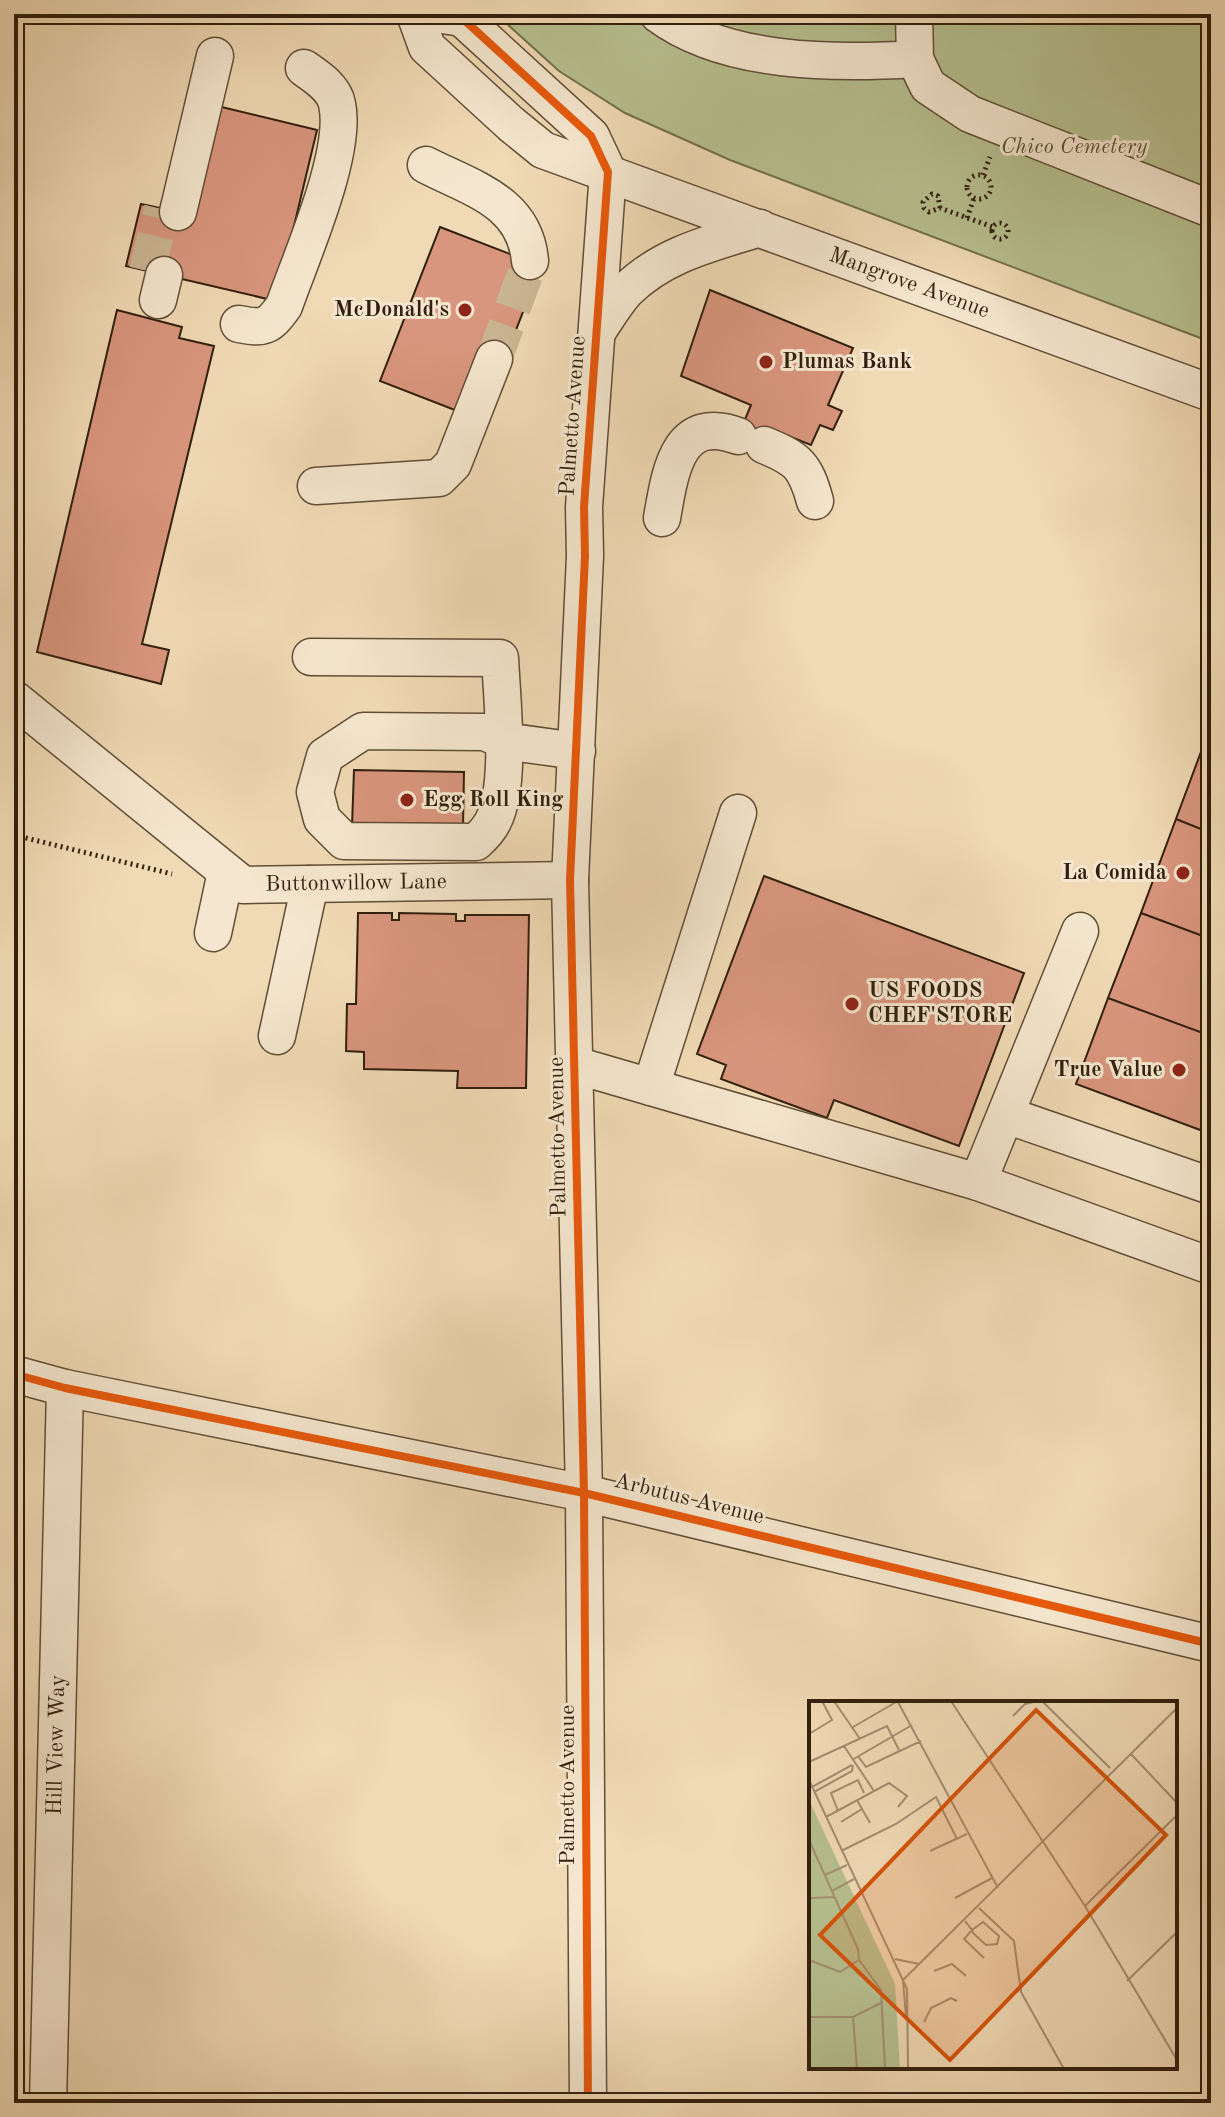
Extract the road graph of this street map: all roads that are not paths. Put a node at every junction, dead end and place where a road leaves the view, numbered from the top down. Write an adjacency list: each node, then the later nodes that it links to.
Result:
1 (415, 14): 9 (street, Mangrove Avenue)
2 (436, 14): 9 (street)
3 (658, 14): 6 (street)
4 (914, 14): 6 (street)
5 (208, 55): 11 (street)
6 (915, 59): 10 (street)
7 (304, 68): 14 (street)
8 (426, 165): 13 (street)
9 (608, 172): 12 (street, Mangrove Avenue); 15 (street, Palmetto Avenue)
10 (1211, 209)
11 (170, 210)
12 (760, 228): 15 (street); 17 (street, Mangrove Avenue)
13 (530, 261)
14 (239, 324)
15 (596, 333): 24 (street, Palmetto Avenue)
16 (494, 359): 18 (street)
17 (1211, 393)
18 (316, 486)
19 (815, 501): 20 (street)
20 (662, 518)
21 (311, 657): 23 (street)
22 (14, 699): 26 (street, Buttonwillow Lane)
23 (504, 741): 23 (street); 24 (street)
24 (577, 751): 27 (street, Palmetto Avenue)
25 (738, 813): 33 (street)
26 (226, 872): 28 (street, Buttonwillow Lane); 30 (street)
27 (570, 880): 28 (street, Buttonwillow Lane); 32 (street, Palmetto Avenue)
28 (310, 884): 31 (street)
29 (1080, 931): 34 (street)
30 (213, 933)
31 (277, 1036)
32 (575, 1065): 33 (street); 40 (street, Palmetto Avenue)
33 (651, 1087): 35 (street)
34 (1006, 1115): 35 (street); 36 (street)
35 (978, 1182): 37 (street)
36 (1211, 1186)
37 (1211, 1266)
38 (14, 1374): 39 (street, Arbutus Avenue)
39 (65, 1388): 40 (street, Arbutus Avenue); 42 (street, Hill View Way)
40 (584, 1493): 41 (street, Arbutus Avenue); 43 (street, Palmetto Avenue)
41 (1211, 1644)
42 (48, 2103)
43 (588, 2103)

